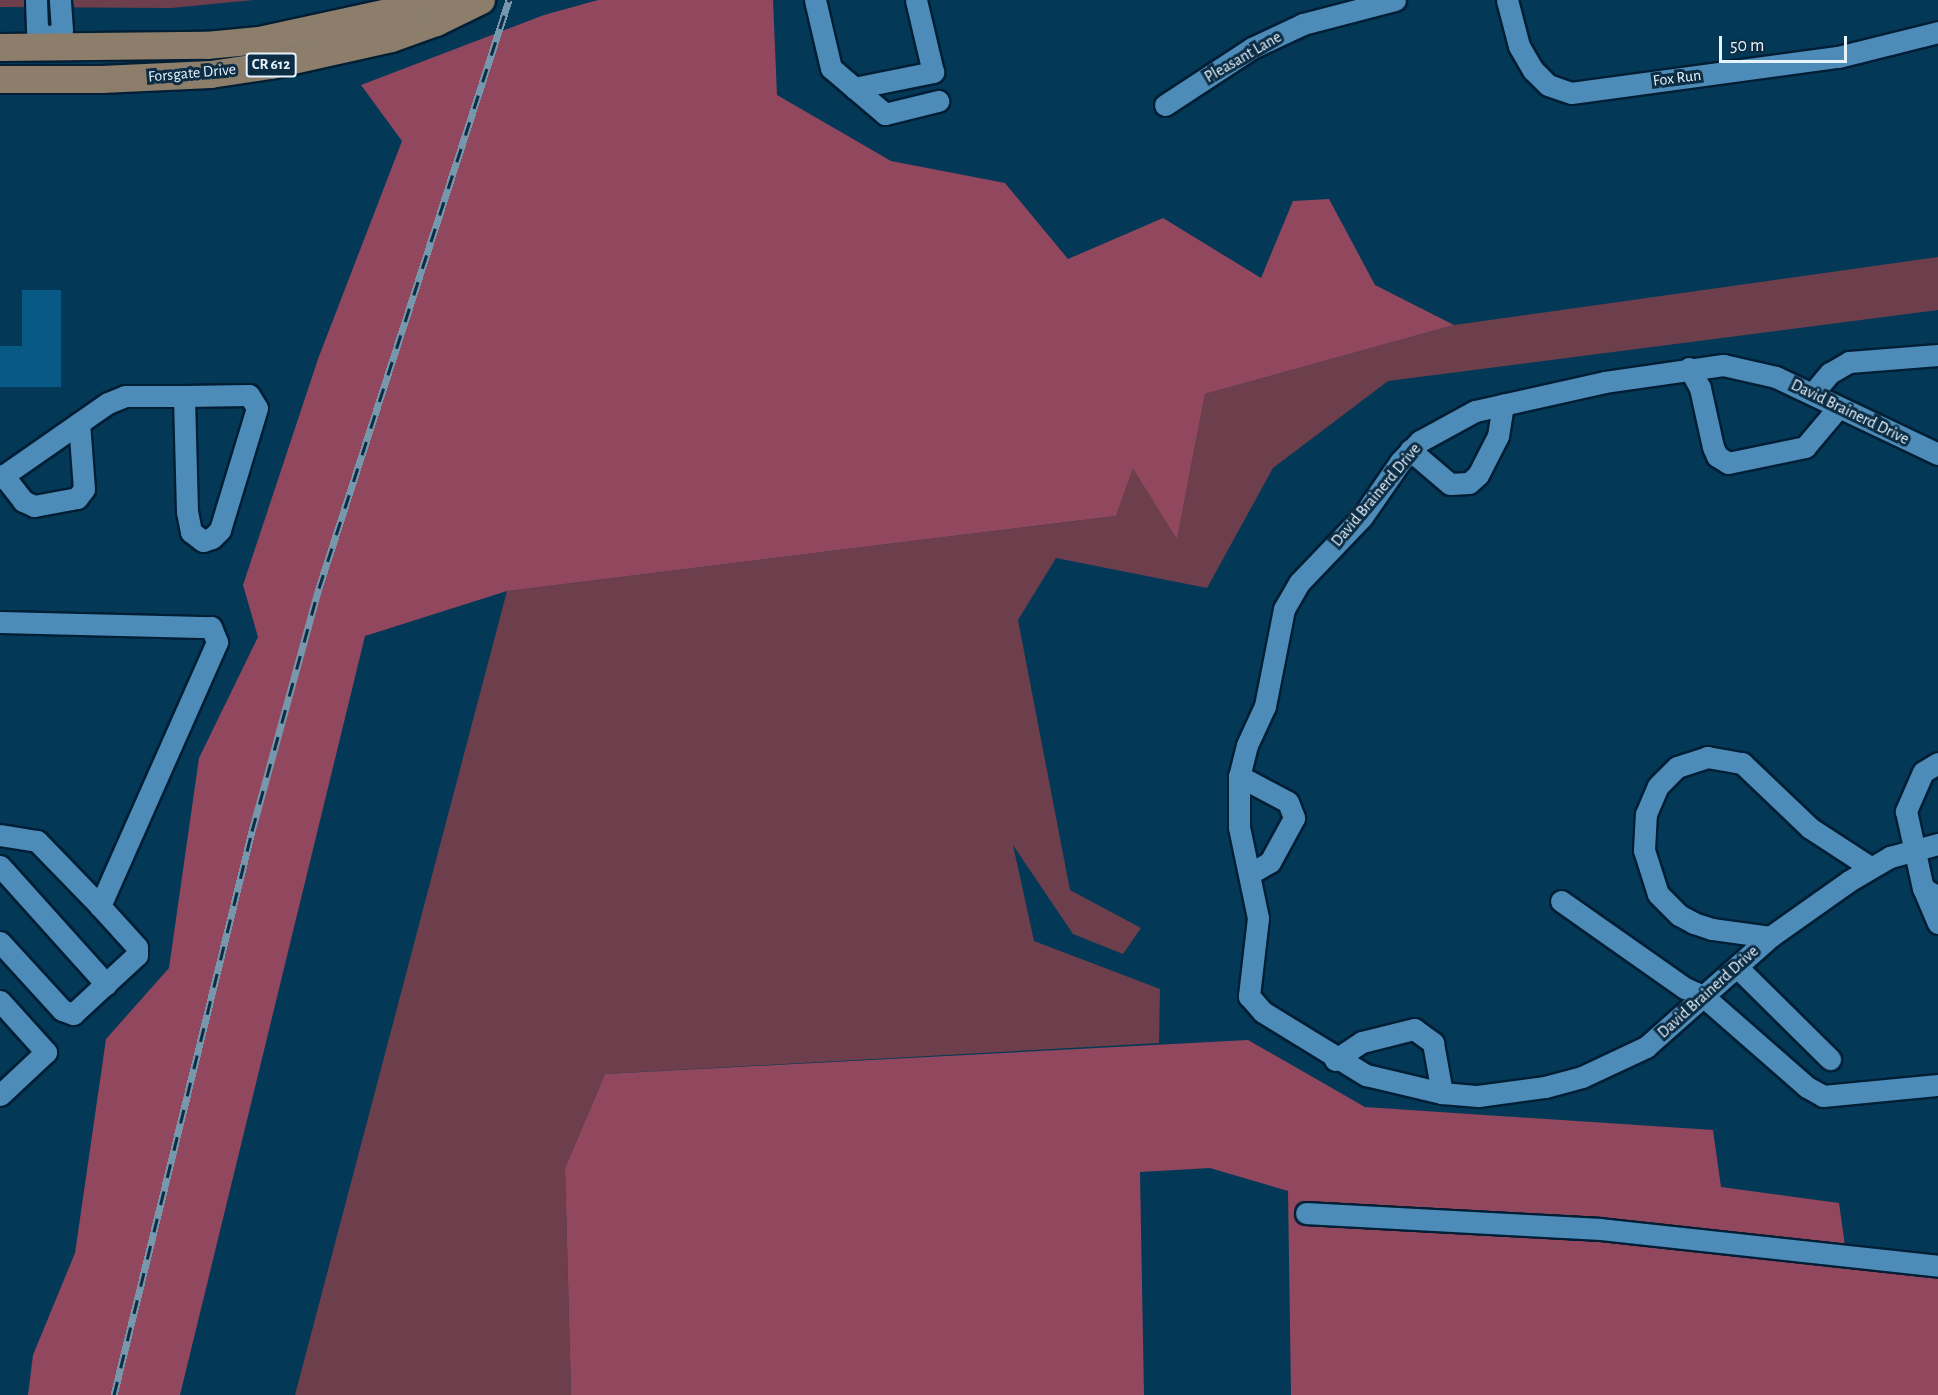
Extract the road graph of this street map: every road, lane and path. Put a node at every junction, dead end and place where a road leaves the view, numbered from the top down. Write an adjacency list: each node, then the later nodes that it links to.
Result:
1 (36, 0): 10 (street)
2 (60, 0): 10 (street)
3 (442, 0): 10 (main road, Forsgate Drive / CR 612)
4 (481, 0): 13 (main road, Forsgate Drive / CR 612)
5 (815, 0): 14 (street)
6 (916, 0): 14 (street)
7 (1395, 0): 16 (street, Pleasant Lane)
8 (1507, 0): 9 (street, Fox Run)
9 (1938, 32)
10 (50, 42): 11 (main road, Forsgate Drive / CR 612); 13 (street)
11 (0, 47)
12 (0, 79): 13 (main road, Forsgate Drive / CR 612)
13 (50, 79)
14 (854, 88): 15 (street)
15 (938, 101)
16 (1165, 105)
17 (1938, 355): 19 (street)
18 (1689, 368): 19 (street, David Brainerd Drive); 21 (street, David Brainerd Drive); 22 (street)
19 (1813, 393): 22 (street, David Brainerd Drive)
20 (184, 396): 20 (street); 23 (street)
21 (1503, 404): 24 (street, David Brainerd Drive); 24 (street)
22 (1838, 408): 25 (street, David Brainerd Drive)
23 (79, 423): 26 (street); 26 (street)
24 (1410, 450): 29 (street, David Brainerd Drive)
25 (1938, 454)
26 (2, 477)
27 (0, 622): 38 (street)
28 (1938, 763): 32 (street)
29 (1239, 776): 35 (street, David Brainerd Drive); 35 (street)
30 (0, 835): 38 (street)
31 (1938, 844): 32 (street, David Brainerd Drive)
32 (1913, 849): 34 (street, David Brainerd Drive); 36 (street)
33 (0, 866): 43 (street)
34 (1870, 867): 40 (street, David Brainerd Drive); 40 (street)
35 (1251, 873): 47 (street, David Brainerd Drive)
36 (1931, 893): 39 (street)
37 (1561, 901): 44 (street)
38 (100, 906): 43 (street)
39 (1938, 923)
40 (1770, 937): 42 (street, David Brainerd Drive)
41 (0, 942): 43 (street)
42 (1737, 967): 44 (street, David Brainerd Drive); 46 (street)
43 (106, 984)
44 (1703, 996): 48 (street); 49 (street, David Brainerd Drive)
45 (3, 1011): 50 (street)
46 (1830, 1059)
47 (1335, 1060): 49 (street, David Brainerd Drive); 49 (street)
48 (1938, 1085)
49 (1442, 1093)
50 (0, 1095)
51 (1306, 1213): 52 (street)
52 (1938, 1266)

